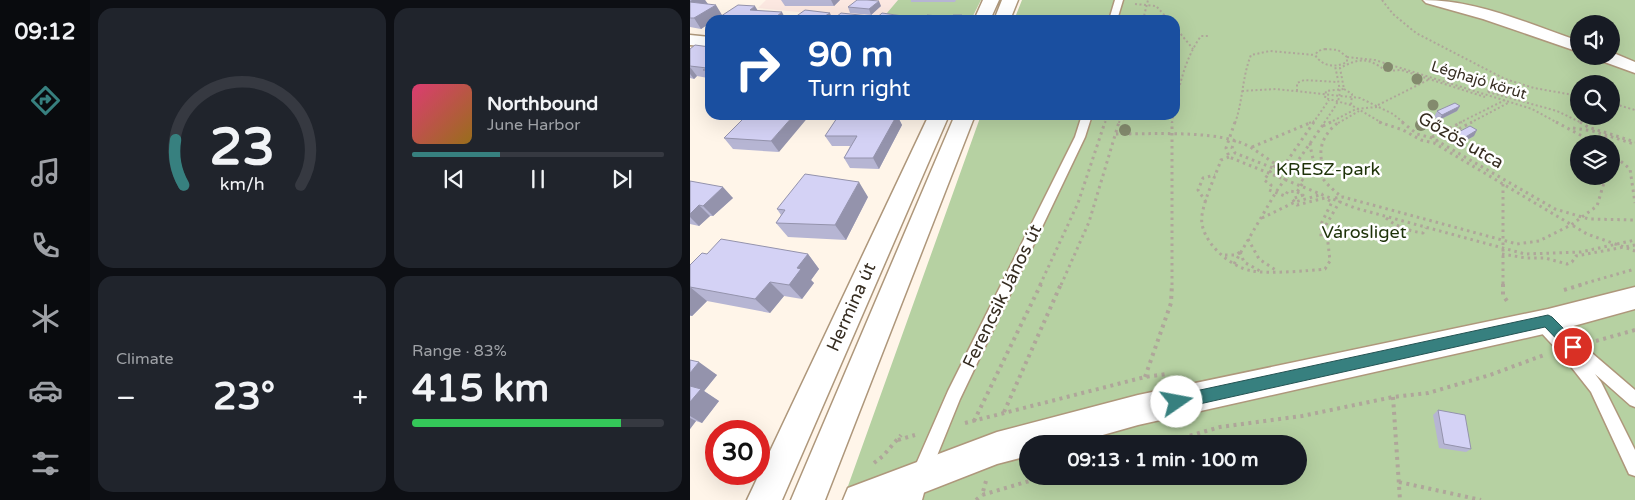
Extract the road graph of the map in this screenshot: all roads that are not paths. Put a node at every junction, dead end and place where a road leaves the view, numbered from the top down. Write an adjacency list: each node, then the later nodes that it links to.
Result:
1 (991, 0): 5 (street)
2 (1010, 0): 6 (street)
3 (1119, 0): 7 (lane)
4 (1431, 0): 10 (street)
5 (984, 15)
6 (1004, 15)
7 (1114, 15)
8 (690, 40): 9 (street)
9 (705, 42)
10 (1570, 44)
11 (1620, 62): 12 (street)
12 (1635, 68)
13 (937, 120): 22 (street, Hermina út)
14 (963, 120): 23 (street, Hermina út)
15 (1085, 120): 21 (lane, Ferencsik János út)
16 (1635, 298): 17 (street)
17 (1544, 321): 18 (lane); 21 (street)
18 (1569, 348): 19 (lane); 20 (lane)
19 (1635, 400)
20 (1635, 468)
21 (916, 489): 24 (street)
22 (764, 500)
23 (808, 500)
24 (860, 500)

